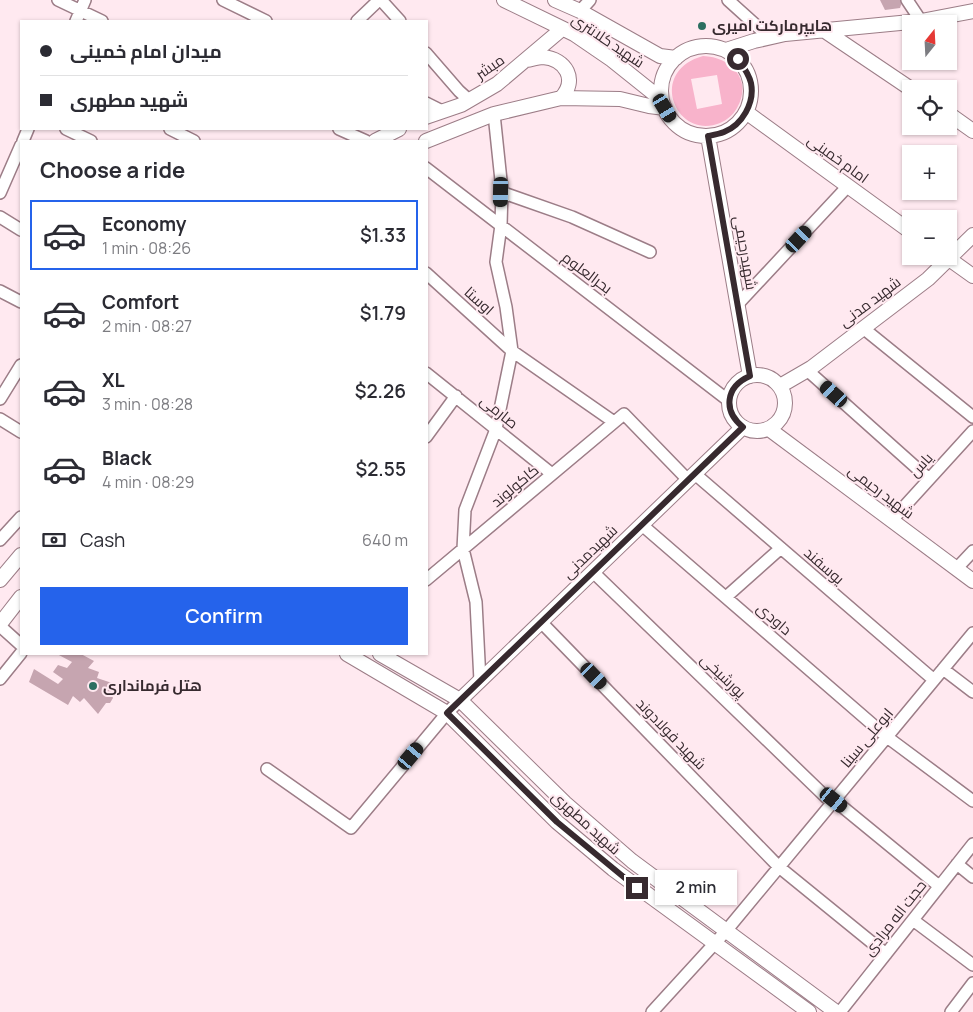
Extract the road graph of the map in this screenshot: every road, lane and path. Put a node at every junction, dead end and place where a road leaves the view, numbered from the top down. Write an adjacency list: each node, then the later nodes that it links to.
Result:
1 (58, 0): 14 (street)
2 (86, 0): 14 (street)
3 (223, 0): 16 (street)
4 (380, 0): 17 (street); 18 (street)
5 (504, 0): 20 (main road, شهید کلانتری)
6 (555, 0): 10 (main road, شهید کلانتری)
7 (590, 0): 10 (street)
8 (728, 0): 22 (street)
9 (907, 0): 12 (street)
10 (580, 11): 25 (main road, شهید کلانتری)
11 (973, 11): 13 (main road)
12 (917, 15)
13 (952, 15)
14 (78, 17): 15 (street)
15 (96, 20)
16 (264, 20)
17 (358, 20)
18 (399, 20)
19 (902, 23): 21 (main road)
20 (562, 29): 26 (main road, مبشر); 31 (main road, شهید کلانتری)
21 (826, 31): 22 (main road); 27 (main road)
22 (769, 37): 23 (main road)
23 (726, 50): 25 (main road); 33 (main road)
24 (428, 55): 29 (street)
25 (676, 58): 31 (main road)
26 (527, 60): 28 (main road); 29 (main road, مبشر)
27 (902, 83)
28 (562, 98): 31 (main road); 34 (main road)
29 (469, 100): 32 (main road, مبشر)
30 (428, 104): 32 (street)
31 (664, 104): 42 (main road)
32 (442, 111): 35 (main road, مبشر)
33 (746, 112): 42 (main road); 50 (main road, امام خمینی)
34 (494, 114): 47 (main road); 51 (street)
35 (428, 115)
36 (957, 120): 41 (main road)
37 (68, 130): 43 (street)
38 (172, 130): 44 (street)
39 (342, 130): 45 (street)
40 (397, 130): 46 (main road)
41 (973, 131)
42 (708, 136): 66 (main road, شهیدرحیمی)
43 (89, 140)
44 (192, 140)
45 (364, 140)
46 (377, 140)
47 (428, 140)
48 (20, 147): 52 (street)
49 (428, 170): 54 (street, بحرالعلوم)
50 (848, 186): 55 (main road, امام خمینی); 66 (street)
51 (501, 192): 54 (street); 59 (street)
52 (0, 193)
53 (0, 217): 56 (street)
54 (501, 225): 68 (street); 76 (street, بحرالعلوم)
55 (902, 225)
56 (20, 229)
57 (973, 234): 58 (main road, شهید مدنی)
58 (957, 249)
59 (650, 252)
60 (941, 265): 67 (main road, شهید مدنی)
61 (957, 265): 63 (main road)
62 (428, 275): 68 (street, اوستا)
63 (973, 276)
64 (0, 291): 65 (street)
65 (20, 301)
66 (737, 305): 72 (main road, شهیدرحیمی)
67 (863, 328): 70 (main road, شهید مدنی); 78 (street)
68 (512, 351): 80 (street, اوستا); 82 (street)
69 (20, 367): 75 (street)
70 (807, 370): 73 (main road, شهید مدنی); 89 (street)
71 (428, 375): 74 (street, صارمی)
72 (750, 376): 73 (main road); 76 (main road)
73 (780, 386): 83 (main road)
74 (456, 396): 82 (street, صارمی); 86 (street)
75 (0, 399)
76 (729, 400): 81 (main road)
77 (624, 414): 80 (street, کاکولوند); 88 (street, یوسفند)
78 (973, 417)
79 (0, 419): 84 (street)
80 (614, 422): 87 (street, کاکولوند)
81 (743, 427): 83 (main road); 88 (main road, شهیدمدنی)
82 (496, 429): 87 (street, صارمی); 95 (street)
83 (769, 429): 91 (main road, شهید رحیمی)
84 (20, 431)
85 (973, 431): 89 (street, یاس)
86 (428, 434)
87 (552, 474): 95 (street, کاکولوند)
88 (692, 477): 92 (main road, شهیدمدنی); 94 (street, یوسفند)
89 (929, 479): 91 (street, یاس)
90 (20, 518): 93 (street)
91 (892, 520): 98 (main road, شهید رحیمی)
92 (642, 524): 99 (main road, شهیدمدنی); 103 (street, داودی)
93 (0, 540)
94 (781, 548): 103 (street); 114 (street, یوسفند)
95 (463, 549): 100 (street, کاکولوند); 115 (street)
96 (973, 551): 98 (street)
97 (20, 556): 101 (main road)
98 (956, 568): 102 (main road, شهید رحیمی)
99 (593, 572): 105 (main road, شهیدمدنی); 121 (street, پورشیخی)
100 (428, 578)
101 (0, 580)
102 (973, 580)
103 (726, 597): 119 (street, داودی)
104 (20, 598): 106 (main road)
105 (541, 622): 115 (main road, شهیدمدنی); 125 (street, شهید فولادوند)
106 (0, 625): 108 (street)
107 (973, 633): 112 (street, ابوعلی سینا)
108 (20, 644)
109 (20, 654): 113 (street)
110 (349, 655): 118 (main road, شهید مطهری)
111 (382, 655): 117 (main road, شهید مطهری)
112 (943, 669): 114 (street, ابوعلی سینا); 116 (street)
113 (0, 679)
114 (934, 680): 119 (street, ابوعلی سینا)
115 (480, 681): 117 (main road, شهیدمدنی)
116 (973, 692)
117 (460, 700): 118 (street); 129 (main road, شهید مطهری)
118 (447, 713): 120 (street); 130 (main road, شهید مطهری)
119 (887, 737): 121 (street, ابوعلی سینا); 122 (street, داودی)
120 (267, 769)
121 (833, 801): 125 (street, ابوعلی سینا); 127 (street, پورشیخی)
122 (973, 801)
123 (973, 844): 124 (street, حجت اله مرادی)
124 (957, 864): 126 (street); 127 (street, حجت اله مرادی)
125 (779, 867): 129 (street, ابوعلی سینا); 131 (street, شهید فولادوند)
126 (973, 877)
127 (940, 886): 128 (street, حجت اله مرادی)
128 (913, 920): 131 (street, حجت اله مرادی); 132 (street)
129 (726, 931): 130 (street, ابوعلی سینا); 136 (main road, شهید مطهری)
130 (715, 944): 134 (street, ابوعلی سینا); 135 (main road, شهید مطهری)
131 (886, 954): 136 (street, حجت اله مرادی)
132 (973, 965)
133 (973, 983): 137 (street)
134 (652, 1012)
135 (809, 1012)
136 (838, 1012)
137 (951, 1012)

